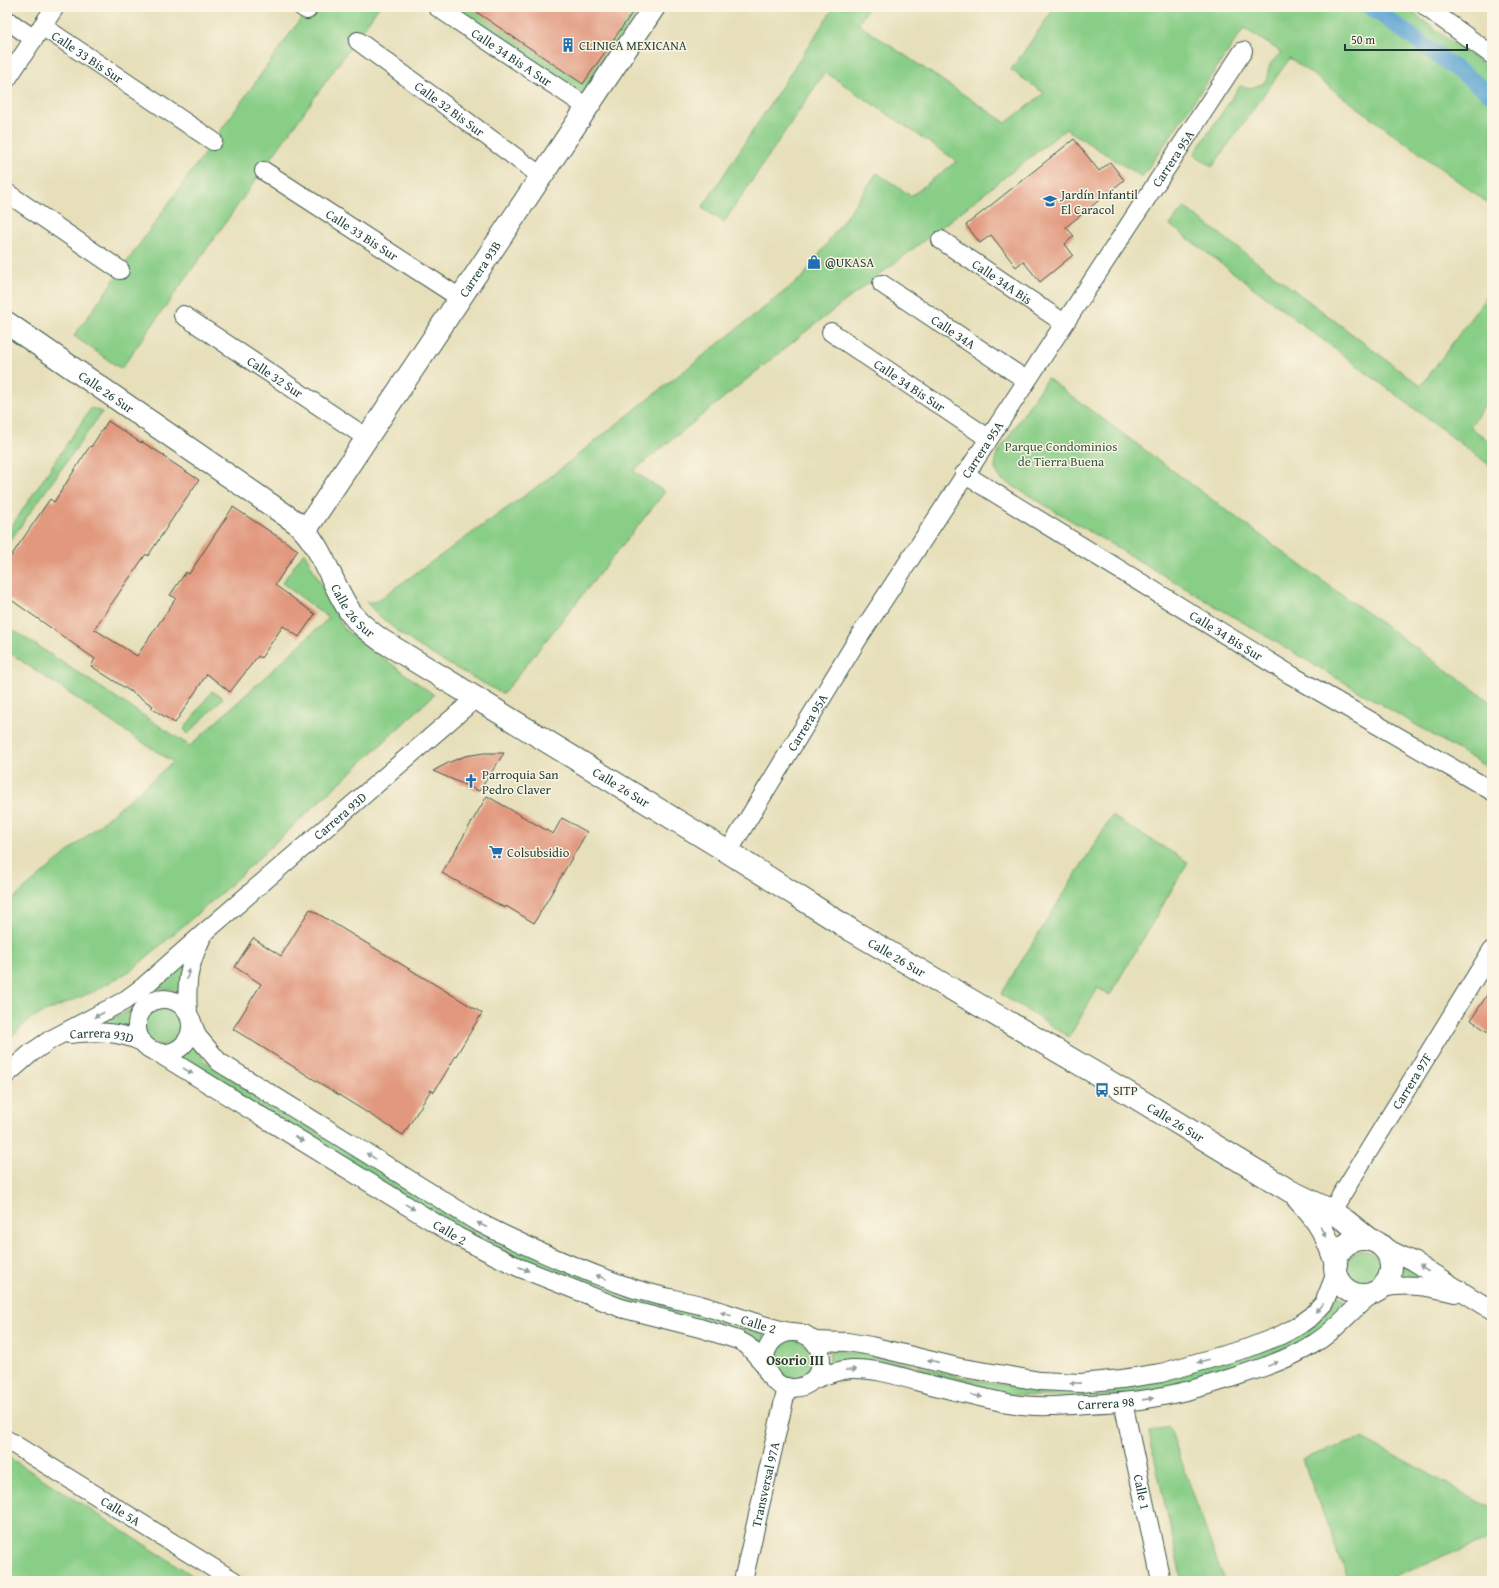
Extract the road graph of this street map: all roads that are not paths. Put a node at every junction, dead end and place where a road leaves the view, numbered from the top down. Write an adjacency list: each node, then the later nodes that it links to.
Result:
1 (55, 7): 6 (street)
2 (437, 7): 11 (street, Calle 34 Bis A Sur)
3 (654, 7): 11 (street, Carrera 93B)
4 (1426, 7): 8 (street)
5 (7, 20): 6 (street, Calle 33 Bis Sur)
6 (38, 33): 10 (street); 12 (street, Calle 33 Bis Sur)
7 (358, 41): 14 (street, Calle 32 Bis Sur)
8 (1490, 48)
9 (1243, 51): 22 (street, Carrera 95A)
10 (7, 79)
11 (587, 107): 14 (street, Carrera 93B)
12 (213, 141)
13 (264, 171): 19 (street, Calle 33 Bis Sur)
14 (541, 176): 19 (street, Carrera 93B)
15 (7, 193): 17 (street)
16 (941, 240): 22 (street, Calle 34A Bis)
17 (120, 270)
18 (882, 284): 24 (street, Calle 34A)
19 (460, 298): 25 (street, Carrera 93B)
20 (183, 315): 25 (street, Calle 32 Sur)
21 (7, 323): 28 (street, Calle 26 Sur)
22 (1064, 323): 24 (street, Carrera 95A)
23 (831, 332): 26 (street, Calle 34 Bis Sur)
24 (1026, 380): 26 (street, Carrera 95A)
25 (367, 438): 28 (street, Carrera 93B)
26 (988, 438): 27 (street, Carrera 95A)
27 (964, 474): 30 (street, Calle 34 Bis Sur); 31 (street, Carrera 95A)
28 (305, 530): 29 (street, Calle 26 Sur)
29 (476, 698): 31 (street, Calle 26 Sur); 32 (street, Carrera 93D)
30 (1492, 791)
31 (728, 852): 43 (street, Calle 26 Sur)
32 (204, 933): 34 (street, Carrera 93D); 38 (street, Carrera 93D, one-way to 32)
33 (1492, 950): 44 (street, Carrera 97F)
34 (154, 978): 35 (street, Carrera 93D); 37 (street, Carrera 93D)
35 (143, 998): 36 (street, Carrera 93D); 37 (street, Carrera 93D); 39 (street, Carrera 93D)
36 (161, 999): 38 (street); 39 (street)
37 (124, 1001): 40 (street, Carrera 93D, one-way to 40)
38 (189, 1016): 41 (street); 50 (street, Calle 2, one-way to 38)
39 (138, 1018): 41 (street)
40 (61, 1035): 41 (street, Carrera 93D); 42 (street, Carrera 93D)
41 (149, 1047): 52 (street, Calle 2, one-way to 52)
42 (7, 1074)
43 (1290, 1191): 44 (street, Calle 26 Sur); 46 (street, Calle 26 Sur, one-way to 46)
44 (1331, 1212): 45 (street, Calle 26 Sur)
45 (1376, 1243): 46 (street); 47 (street); 48 (street, Calle 26 Sur, one-way to 45)
46 (1336, 1269): 47 (street); 51 (street, Carrera 98, one-way to 51)
47 (1378, 1290): 48 (street, Calle 26 Sur); 55 (street, Carrera 98, one-way to 47)
48 (1469, 1297): 49 (street, Calle 26 Sur)
49 (1492, 1310)
50 (790, 1332): 51 (street); 52 (street)
51 (814, 1341): 53 (street)
52 (765, 1365): 54 (street)
53 (813, 1380): 54 (street); 55 (street, Carrera 98, one-way to 55)
54 (787, 1387): 58 (street, Transversal 97A)
55 (1123, 1402): 59 (street, Calle 1)
56 (7, 1440): 57 (street, Calle 5A)
57 (234, 1581)
58 (743, 1581)
59 (1161, 1581)

